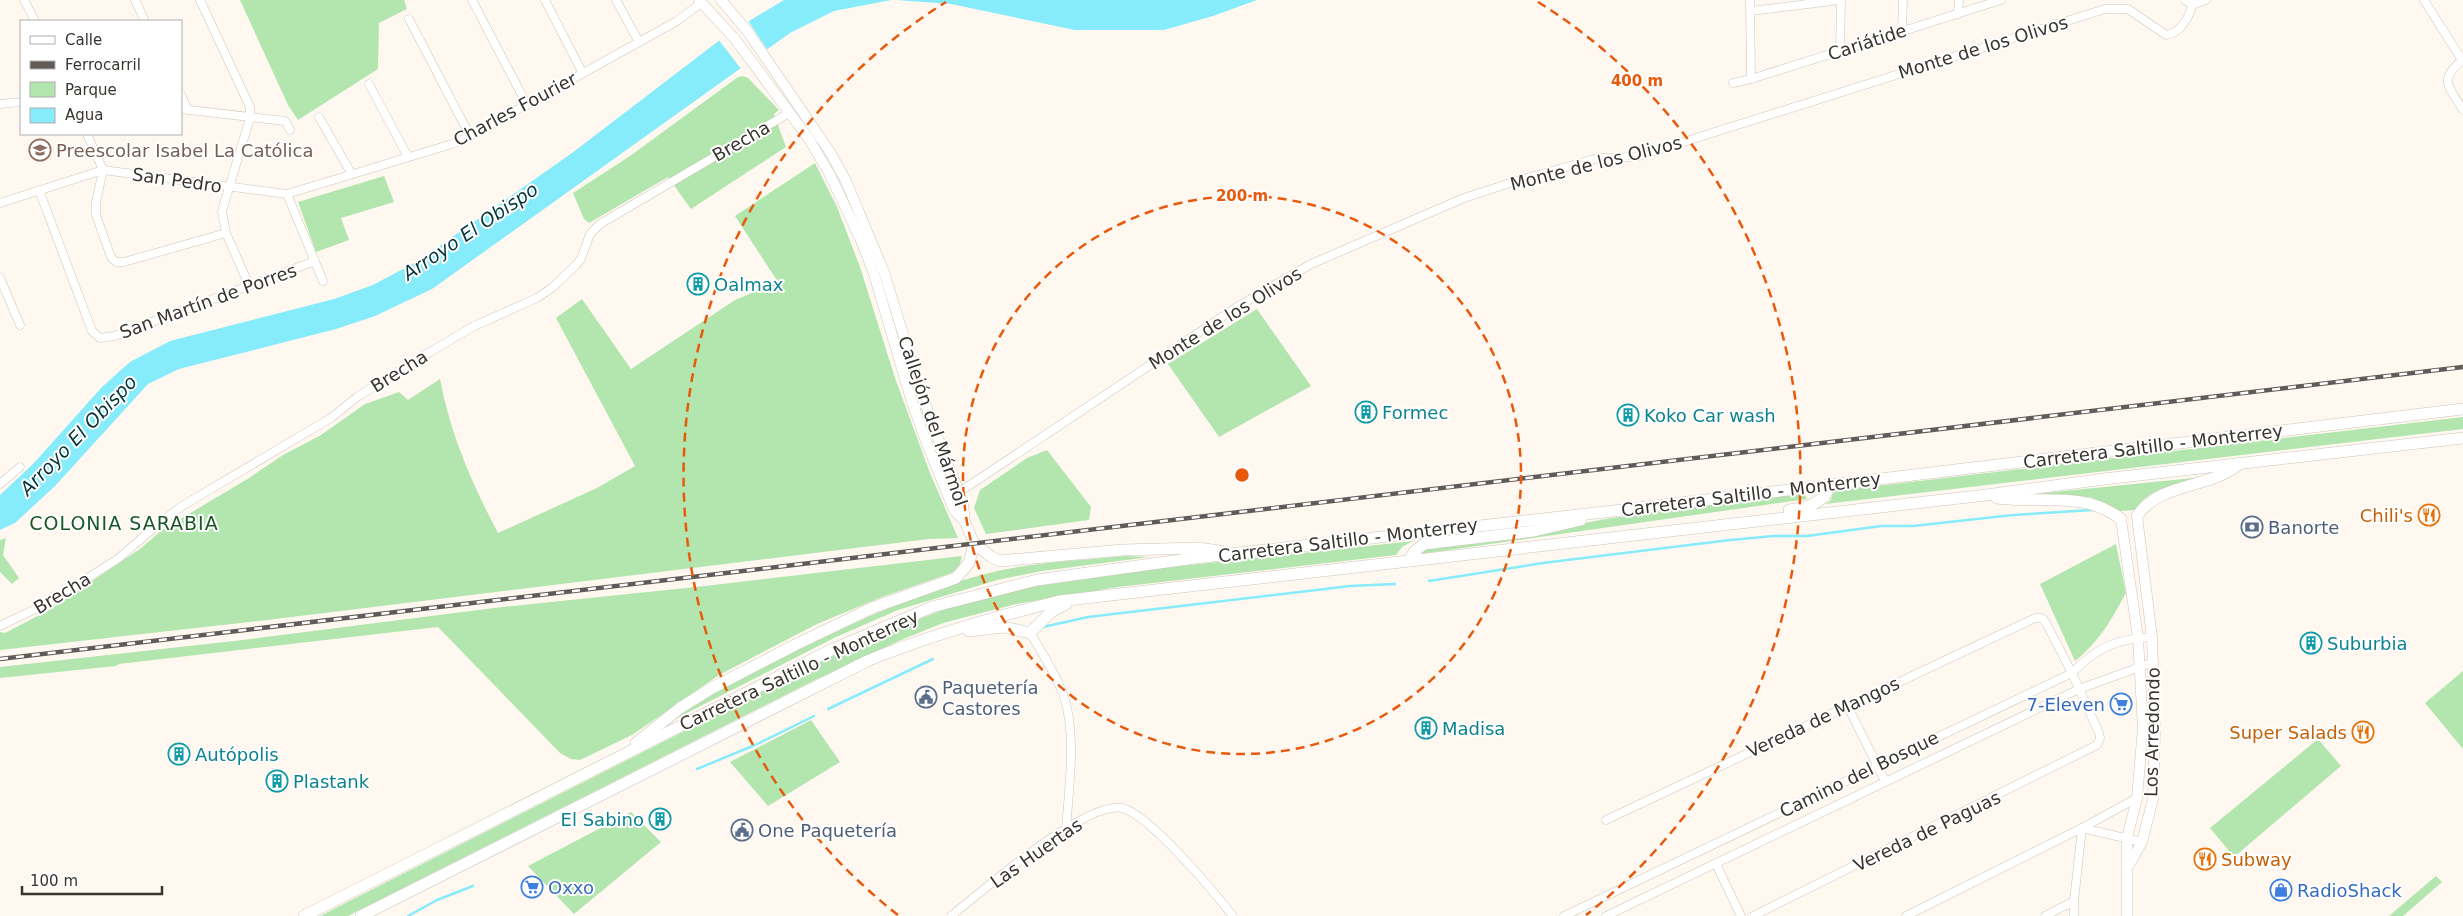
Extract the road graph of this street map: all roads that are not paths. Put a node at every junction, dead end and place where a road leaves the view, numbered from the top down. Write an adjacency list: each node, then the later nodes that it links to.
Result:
1 (24, 0): 21 (street)
2 (135, 0): 22 (street)
3 (200, 0): 38 (street)
4 (472, 0): 33 (street)
5 (544, 0): 27 (street)
6 (616, 0): 24 (street)
7 (1750, 0): 18 (street)
8 (1841, 0): 18 (street); 25 (street)
9 (1903, 0): 23 (street)
10 (1959, 0): 19 (street)
11 (2001, 0): 19 (street, Cariátide)
12 (2185, 0): 17 (street)
13 (2206, 0): 17 (street)
14 (2424, 0): 26 (street)
15 (700, 1): 24 (street, Charles Fourier); 36 (street, Callejón del Mármol)
16 (722, 1): 54 (street, Callejón del Mármol)
17 (2193, 3): 63 (street, Monte de los Olivos)
18 (1751, 11): 28 (street)
19 (1958, 14): 23 (street, Cariátide)
20 (409, 19): 41 (street)
21 (34, 20)
22 (145, 20)
23 (1902, 31): 25 (street, Cariátide)
24 (639, 42): 27 (street, Charles Fourier)
25 (1840, 51): 28 (street, Cariátide)
26 (2462, 60): 35 (street)
27 (582, 72): 33 (street, Charles Fourier)
28 (1752, 79): 29 (street, Cariátide)
29 (1733, 83)
30 (368, 84): 42 (street)
31 (20, 102): 32 (street)
32 (0, 104)
33 (527, 105): 41 (street, Charles Fourier)
34 (185, 109): 38 (street)
35 (2463, 110)
36 (789, 112): 55 (street, Callejón del Mármol); 73 (street, Brecha)
37 (319, 116): 44 (street)
38 (250, 118): 39 (street); 45 (street)
39 (290, 130)
40 (87, 135): 43 (street)
41 (470, 136): 42 (street, Charles Fourier)
42 (408, 158): 44 (street, Charles Fourier)
43 (103, 170): 45 (street, San Pedro); 46 (street, San Pedro); 49 (street)
44 (351, 173): 47 (street, Charles Fourier)
45 (228, 187): 47 (street, San Pedro); 49 (street)
46 (39, 190): 48 (street, San Pedro); 53 (street, San Martín de Porres)
47 (287, 194): 50 (street)
48 (0, 203)
49 (226, 233): 53 (street)
50 (315, 261): 52 (street); 53 (street, San Martín de Porres)
51 (0, 278): 56 (street)
52 (323, 281)
53 (249, 285)
54 (895, 305): 55 (street); 63 (street, Callejón del Mármol)
55 (884, 309): 63 (street, Callejón del Mármol)
56 (20, 325)
57 (2463, 409): 62 (main road, Carretera Saltillo - Monterrey)
58 (2463, 438): 59 (main road, Carretera Saltillo - Monterrey)
59 (2240, 463): 64 (main road, Carretera Saltillo - Monterrey); 66 (main road)
60 (20, 467): 61 (street)
61 (0, 484)
62 (1826, 485): 65 (main road, Carretera Saltillo - Monterrey); 68 (main road)
63 (954, 495): 69 (street, Callejón del Mármol)
64 (1986, 495): 67 (main road); 68 (main road, Carretera Saltillo - Monterrey)
65 (1631, 508): 70 (main road, Carretera Saltillo - Monterrey); 71 (main road)
66 (2137, 516): 76 (street, Los Arredondo)
67 (2121, 519): 77 (street, Los Arredondo)
68 (1672, 530): 71 (main road, Carretera Saltillo - Monterrey)
69 (974, 543): 70 (main road); 83 (main road)
70 (1236, 554): 83 (main road, Carretera Saltillo - Monterrey)
71 (1409, 561): 72 (main road, Carretera Saltillo - Monterrey)
72 (1082, 598): 74 (main road); 75 (main road, Carretera Saltillo - Monterrey)
73 (0, 626)
74 (1030, 632): 75 (main road); 89 (street)
75 (930, 637): 96 (main road, Carretera Saltillo - Monterrey)
76 (2152, 637): 77 (street, Camino del Bosque); 78 (street, Los Arredondo)
77 (2138, 638): 79 (street, Los Arredondo); 80 (street, Camino del Bosque)
78 (2154, 662): 79 (street, Camino del Bosque); 91 (street, Los Arredondo)
79 (2140, 666): 81 (street, Camino del Bosque); 86 (street, Los Arredondo)
80 (2072, 673): 81 (street); 82 (street, Vereda de Mangos); 84 (street, Camino del Bosque)
81 (2080, 689): 85 (street, Camino del Bosque); 102 (street, Vereda de Paguas)
82 (1848, 705): 84 (street); 87 (street, Vereda de Mangos)
83 (628, 751): 95 (main road, Carretera Saltillo - Monterrey)
84 (1877, 765): 85 (street); 99 (street, Camino del Bosque)
85 (1885, 781): 92 (street, Camino del Bosque)
86 (2137, 798): 88 (street); 90 (street, Los Arredondo)
87 (1606, 820)
88 (2082, 828): 90 (street); 94 (street); 103 (street)
89 (1066, 829): 97 (street, Las Huertas); 98 (street, Las Huertas)
90 (2127, 838): 91 (street); 93 (street, Los Arredondo)
91 (2142, 842): 93 (street, Los Arredondo)
92 (1716, 864): 100 (street, Camino del Bosque); 101 (street)
93 (2128, 866): 106 (street)
94 (2074, 901): 104 (street); 105 (street)
95 (304, 916)
96 (361, 916)
97 (951, 916)
98 (1233, 916)
99 (1564, 916)
100 (1606, 916)
101 (1741, 916)
102 (1753, 916)
103 (1906, 916)
104 (2045, 916)
105 (2074, 916)
106 (2127, 916)

